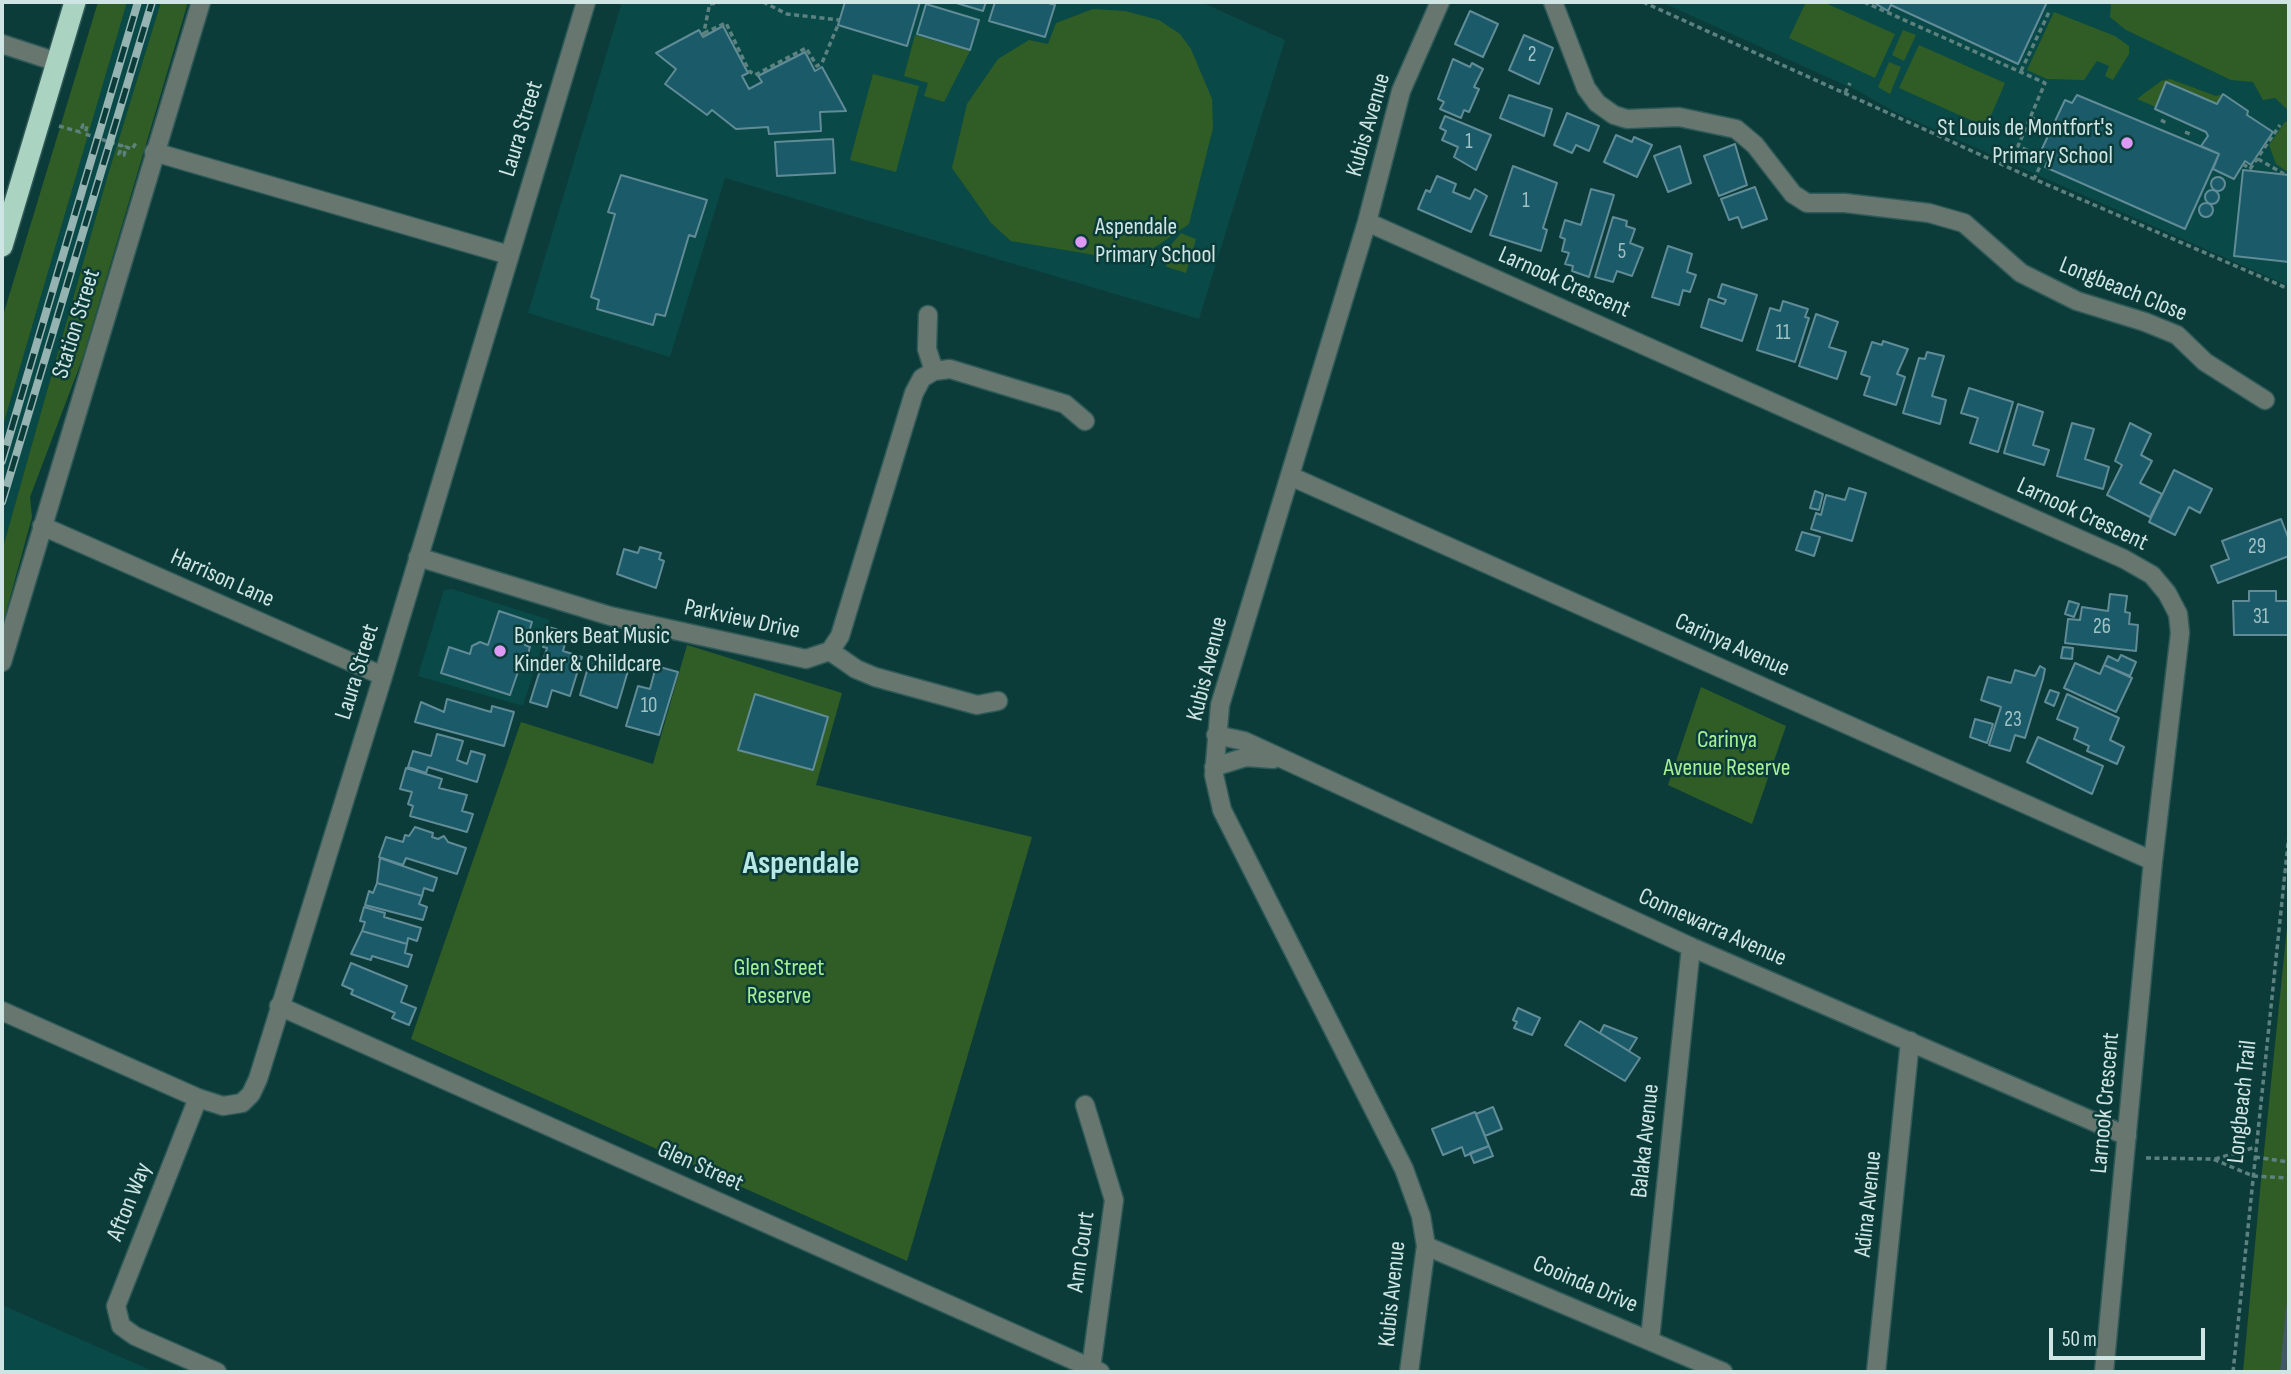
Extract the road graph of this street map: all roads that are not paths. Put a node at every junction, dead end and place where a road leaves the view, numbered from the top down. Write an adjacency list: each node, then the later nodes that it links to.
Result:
1 (75, 2): 8 (highway)
2 (201, 2): 9 (street, Station Street)
3 (586, 2): 12 (street, Laura Street)
4 (1440, 2): 10 (street, Kubis Avenue)
5 (1542, 2): 6 (street, Longbeach Close)
6 (1555, 9): 15 (street, Longbeach Close)
7 (2, 44): 8 (street)
8 (57, 62): 11 (highway)
9 (156, 146): 12 (street); 18 (street, Station Street)
10 (1367, 222): 17 (street, Kubis Avenue); 27 (street, Larnook Crescent)
11 (2, 246)
12 (509, 254): 19 (street, Laura Street)
13 (928, 315): 14 (street)
14 (934, 371): 16 (street); 20 (street, Parkview Drive)
15 (2265, 400)
16 (1085, 421)
17 (1290, 475): 24 (street, Kubis Avenue); 27 (street, Carinya Avenue)
18 (42, 526): 21 (street, Station Street); 22 (street, Harrison Lane)
19 (418, 557): 20 (street, Parkview Drive); 22 (street, Laura Street)
20 (830, 651): 23 (street)
21 (2, 662)
22 (383, 676): 29 (street, Laura Street)
23 (998, 701)
24 (1216, 735): 25 (street, Connewarra Avenue); 26 (street, Kubis Avenue)
25 (1280, 759): 26 (street, Connewarra Avenue); 28 (street, Connewarra Avenue)
26 (1214, 768): 35 (street, Kubis Avenue)
27 (2153, 861): 34 (street, Larnook Crescent)
28 (1690, 947): 31 (street, Connewarra Avenue); 36 (street, Balaka Avenue)
29 (279, 1006): 32 (street, Laura Street); 37 (street, Glen Street)
30 (2, 1011): 32 (street, Laura Street)
31 (1910, 1041): 34 (street, Connewarra Avenue); 41 (street, Adina Avenue)
32 (198, 1098): 38 (street, Afton Way)
33 (1085, 1105): 37 (street, Ann Court)
34 (2127, 1136): 42 (street, Larnook Crescent)
35 (1426, 1246): 36 (street, Cooinda Drive); 39 (street, Kubis Avenue)
36 (1650, 1339): 40 (street, Cooinda Drive)
37 (1095, 1370)
38 (217, 1372)
39 (1409, 1372)
40 (1723, 1372)
41 (1876, 1372)
42 (2104, 1372)

